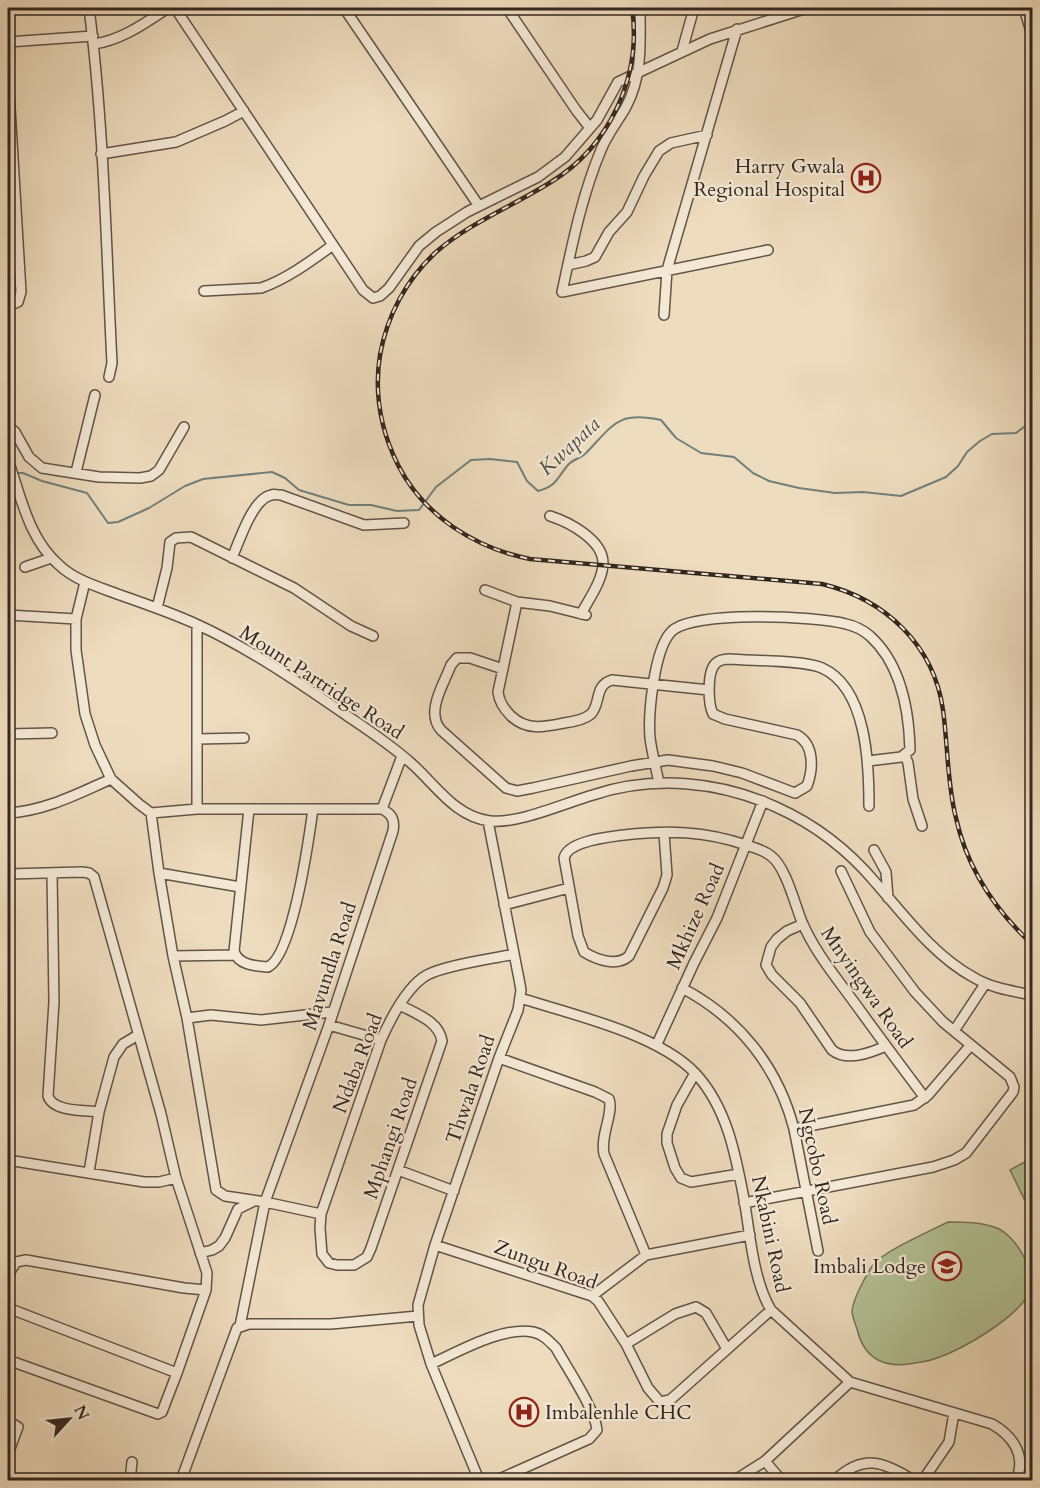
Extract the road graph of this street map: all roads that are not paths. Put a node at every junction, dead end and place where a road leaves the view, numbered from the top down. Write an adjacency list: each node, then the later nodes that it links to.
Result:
1 (89, 8): 12 (street)
2 (168, 8): 12 (street)
3 (175, 8): 17 (street)
4 (344, 8): 21 (street)
5 (507, 8): 18 (street)
6 (640, 8): 16 (street)
7 (694, 8): 14 (street)
8 (807, 8): 10 (street)
9 (1024, 8): 11 (street)
10 (738, 29): 14 (street); 19 (street)
11 (1032, 35)
12 (93, 40): 13 (street); 20 (street)
13 (8, 42)
14 (682, 51): 16 (street)
15 (8, 74): 27 (street)
16 (638, 74): 18 (street); 24 (street)
17 (244, 111): 20 (street); 22 (street)
18 (590, 128): 21 (street)
19 (707, 135): 24 (street); 25 (street)
20 (101, 154): 29 (street)
21 (478, 206): 22 (street)
22 (333, 245): 26 (street)
23 (768, 250): 25 (street)
24 (568, 265): 25 (street)
25 (667, 270): 28 (street)
26 (204, 291)
27 (8, 306)
28 (664, 315)
29 (109, 377)
30 (95, 395): 34 (street)
31 (8, 426): 34 (street)
32 (184, 427): 34 (street)
33 (8, 460): 37 (street, Mount Partridge Road)
34 (76, 472)
35 (550, 516): 42 (street)
36 (404, 523): 38 (street)
37 (51, 558): 39 (street); 40 (street, Mount Partridge Road)
38 (232, 558): 43 (street); 47 (street)
39 (25, 567)
40 (85, 582): 43 (street, Mount Partridge Road); 45 (street)
41 (485, 590): 42 (street)
42 (517, 602): 48 (street)
43 (157, 608): 46 (street, Mount Partridge Road)
44 (8, 615): 45 (street)
45 (76, 620): 59 (street)
46 (197, 625): 54 (street); 56 (street, Mount Partridge Road)
47 (373, 636)
48 (503, 669): 49 (street); 58 (street)
49 (654, 684): 50 (street); 55 (street); 58 (street)
50 (709, 690): 57 (street); 58 (street)
51 (52, 733): 52 (street)
52 (8, 734)
53 (244, 738): 54 (street)
54 (197, 739): 63 (street)
55 (905, 755): 57 (street); 70 (street)
56 (402, 756): 66 (street); 69 (street, Mount Partridge Road)
57 (868, 761): 62 (street)
58 (654, 762): 60 (street)
59 (111, 779): 67 (street); 68 (street)
60 (659, 783): 61 (street); 69 (street)
61 (762, 801): 72 (street, Mkhize Road); 80 (street)
62 (869, 806)
63 (197, 809): 64 (street); 68 (street)
64 (249, 809): 65 (street); 78 (street)
65 (313, 809): 66 (street); 85 (street)
66 (382, 810): 91 (street, Mavundla Road)
67 (8, 813)
68 (151, 813): 76 (street)
69 (488, 821): 81 (street, Thwala Road)
70 (922, 826)
71 (664, 833): 72 (street, Mnyingwa Road); 79 (street, Mnyingwa Road); 79 (street)
72 (746, 845): 82 (street, Mnyingwa Road); 87 (street, Mkhize Road)
73 (874, 850): 80 (street)
74 (841, 871): 94 (street)
75 (52, 873): 77 (street); 95 (street); 103 (street)
76 (159, 873): 78 (street); 84 (street)
77 (8, 874)
78 (240, 886): 85 (street)
79 (569, 888): 81 (street)
80 (888, 898): 86 (street)
81 (504, 905): 83 (street, Thwala Road)
82 (803, 924): 98 (street, Mnyingwa Road); 98 (street)
83 (514, 954): 89 (street, Thwala Road); 90 (street, Ndaba Road)
84 (173, 956): 85 (street); 92 (street)
85 (235, 956)
86 (985, 984): 88 (street); 94 (street)
87 (682, 988): 97 (street, Mkhize Road); 104 (street, Ngcobo Road)
88 (1032, 995)
89 (520, 998): 97 (street, Nkabini Road); 100 (street, Thwala Road)
90 (400, 1005): 96 (street, Ndaba Road); 106 (street, Mphangi Road)
91 (333, 1012): 92 (street); 93 (street, Mavundla Road)
92 (187, 1018): 112 (street)
93 (329, 1025): 96 (street); 113 (street, Mavundla Road)
94 (954, 1032): 99 (street)
95 (138, 1035): 103 (street); 109 (street)
96 (381, 1040): 115 (street, Ndaba Road)
97 (657, 1044): 101 (street, Nkabini Road)
98 (886, 1046): 102 (street, Mnyingwa Road)
99 (970, 1046): 102 (street); 111 (street)
100 (499, 1058): 110 (street, Thwala Road); 120 (street)
101 (695, 1073): 108 (street, Nkabini Road); 108 (street)
102 (925, 1098): 104 (street)
103 (99, 1112): 107 (street)
104 (794, 1129): 111 (street, Ngcobo Road)
105 (8, 1160): 107 (street)
106 (398, 1170): 110 (street); 121 (street, Mphangi Road)
107 (89, 1172): 109 (street)
108 (739, 1174): 114 (street, Nkabini Road)
109 (176, 1178): 119 (street)
110 (453, 1191): 117 (street, Thwala Road)
111 (806, 1191): 114 (street); 118 (street, Ngcobo Road)
112 (254, 1201): 113 (street); 119 (street)
113 (265, 1202): 115 (street); 128 (street, Mavundla Road)
114 (744, 1203): 116 (street, Nkabini Road)
115 (321, 1214): 121 (street, Ndaba Road)
116 (750, 1235): 120 (street); 126 (street, Nkabini Road)
117 (435, 1245): 124 (street, Zungu Road); 127 (street, Thwala Road)
118 (818, 1251)
119 (200, 1253): 123 (street)
120 (646, 1255): 124 (street)
121 (324, 1259)
122 (8, 1275): 123 (street)
123 (206, 1290): 133 (street)
124 (592, 1296): 129 (street, Zungu Road)
125 (8, 1308): 133 (street)
126 (771, 1310): 130 (street, Zungu Road); 134 (street, Nkabini Road)
127 (418, 1316): 128 (street); 132 (street, Thwala Road)
128 (240, 1326): 141 (street, Mavundla Road)
129 (626, 1344): 130 (street); 130 (street, Zungu Road)
130 (727, 1349)
131 (8, 1360): 133 (street)
132 (430, 1364): 142 (street, Thwala Road); 143 (street)
133 (177, 1373)
134 (850, 1382): 135 (street, Nkabini Road); 138 (street)
135 (954, 1413): 148 (street); 149 (street, Nkabini Road)
136 (8, 1421): 137 (street)
137 (8, 1454)
138 (765, 1461): 144 (street); 145 (street)
139 (132, 1462): 140 (street)
140 (130, 1480)
141 (181, 1480)
142 (479, 1480)
143 (497, 1480)
144 (735, 1480)
145 (782, 1480)
146 (835, 1480): 147 (street)
147 (914, 1480)
148 (924, 1480)
149 (1016, 1480)

